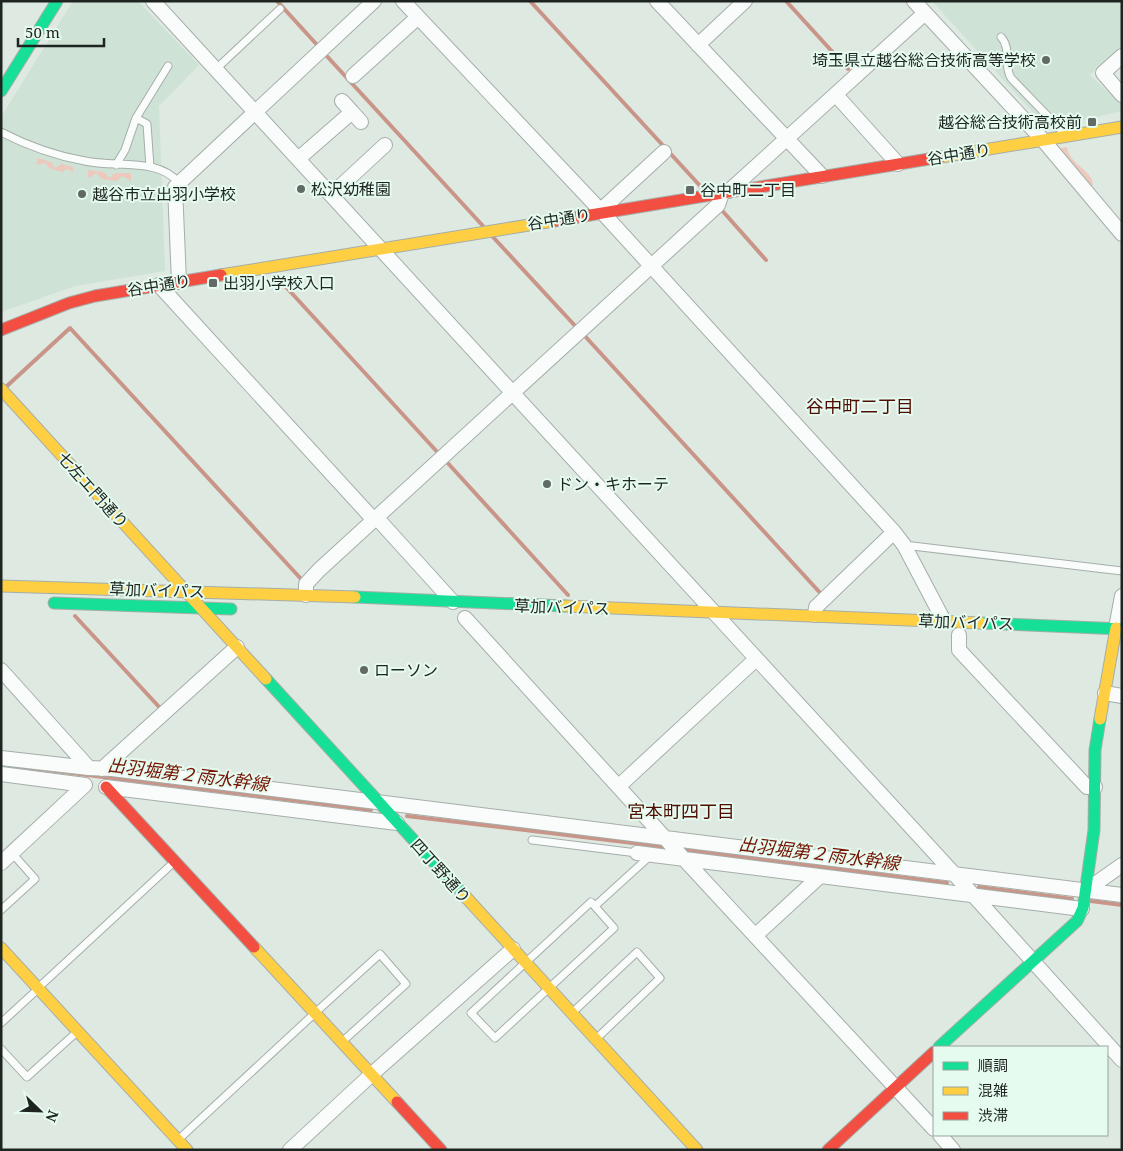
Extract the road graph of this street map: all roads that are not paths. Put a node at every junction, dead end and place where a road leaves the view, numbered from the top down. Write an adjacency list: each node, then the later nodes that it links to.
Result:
1 (57, 1): 16 (main road)
2 (153, 1): 14 (street)
3 (374, 1): 20 (street)
4 (403, 1): 9 (street)
5 (657, 1): 11 (street)
6 (745, 1): 11 (street)
7 (919, 5): 17 (street); 26 (street)
8 (280, 9): 14 (lane)
9 (418, 17): 15 (street); 37 (street)
10 (1001, 37): 24 (lane)
11 (698, 46): 25 (street)
12 (1122, 56): 18 (street)
13 (168, 66): 21 (lane)
14 (216, 68): 20 (street)
15 (353, 76)
16 (1, 91)
17 (836, 95): 25 (street); 30 (street)
18 (1122, 95)
19 (342, 101): 29 (street)
20 (255, 112): 29 (street); 34 (street)
21 (136, 118): 31 (lane); 32 (lane)
22 (1122, 127): 24 (main road, 谷中通り)
23 (1, 132): 31 (lane)
24 (1067, 136): 26 (main road, 谷中通り)
25 (786, 140): 33 (street); 35 (street)
26 (1043, 140): 30 (main road, 谷中通り); 38 (street)
27 (385, 146): 36 (street)
28 (664, 152): 37 (street)
29 (298, 159): 36 (street)
30 (898, 164): 33 (main road, 谷中通り)
31 (116, 165): 32 (lane)
32 (150, 168): 34 (lane)
33 (822, 176): 35 (main road, 谷中通り)
34 (179, 183): 41 (street)
35 (725, 192): 37 (main road, 谷中通り); 40 (street)
36 (331, 195): 39 (street)
37 (601, 212): 39 (main road, 谷中通り); 40 (street)
38 (1122, 234)
39 (380, 249): 41 (main road, 谷中通り); 45 (street)
40 (650, 266): 45 (street); 47 (street)
41 (179, 282): 42 (main road, 谷中通り)
42 (159, 285): 43 (main road, 谷中通り); 46 (street)
43 (1, 330)
44 (1, 389): 51 (main road, 七左エ門通り)
45 (512, 392): 46 (street); 58 (street)
46 (375, 519): 52 (street); 54 (street)
47 (894, 532): 48 (street); 59 (street)
48 (904, 545): 49 (lane); 62 (street)
49 (1122, 572)
50 (1, 586): 51 (main road, 草加バイパス)
51 (186, 591): 52 (main road, 草加バイパス); 56 (main road, 四丁野通り)
52 (306, 595): 54 (main road, 草加バイパス)
53 (1122, 596): 65 (street)
54 (454, 602): 58 (main road, 草加バイパス)
55 (40, 603): 56 (main road, 草加バイパス)
56 (201, 608): 57 (main road, 草加バイパス); 69 (main road, 四丁野通り)
57 (239, 609)
58 (713, 613): 59 (main road, 草加バイパス); 64 (street)
59 (815, 615): 62 (main road, 草加バイパス)
60 (461, 618): 61 (main road); 77 (street)
61 (484, 619)
62 (944, 621): 65 (main road, 草加バイパス)
63 (711, 628): 64 (main road)
64 (730, 628): 66 (main road); 70 (street)
65 (1119, 628): 68 (main road)
66 (750, 629)
67 (959, 635): 79 (street)
68 (1113, 643): 72 (main road)
69 (236, 647): 75 (street); 80 (main road, 四丁野通り)
70 (756, 659): 77 (street); 90 (street)
71 (1, 670): 75 (street)
72 (1105, 693): 73 (street); 79 (main road)
73 (1122, 696)
74 (1, 758): 75 (street)
75 (95, 769): 80 (street)
76 (1, 774): 84 (street)
77 (619, 786): 82 (street)
78 (106, 787): 81 (street); 87 (main road)
79 (1095, 787): 92 (main road)
80 (379, 803): 81 (main road, 四丁野通り); 82 (street)
81 (397, 823): 100 (main road, 四丁野通り)
82 (667, 839): 86 (street); 90 (street)
83 (532, 840): 85 (lane)
84 (12, 853): 88 (street); 97 (lane)
85 (644, 855): 86 (street); 95 (lane)
86 (684, 859): 91 (street); 98 (street)
87 (175, 861): 103 (lane); 105 (main road)
88 (1, 863)
89 (1122, 865): 92 (street)
90 (956, 876): 92 (street); 94 (street)
91 (820, 877): 94 (street); 98 (street)
92 (1085, 891): 93 (street); 96 (main road)
93 (1122, 895)
94 (972, 896): 96 (street); 101 (street)
95 (595, 906): 102 (lane); 104 (lane)
96 (1082, 909): 101 (main road)
97 (1, 910)
98 (756, 935): 116 (street)
99 (1, 948): 103 (main road)
100 (513, 949): 102 (main road, 四丁野通り); 115 (street)
101 (1032, 962): 111 (main road); 114 (street)
102 (526, 963): 104 (main road, 四丁野通り); 104 (lane)
103 (38, 988): 107 (lane); 108 (main road)
104 (549, 989): 106 (main road, 四丁野通り)
105 (316, 1012): 110 (main road); 110 (lane); 119 (lane)
106 (571, 1014): 109 (main road, 四丁野通り); 109 (lane)
107 (1, 1023)
108 (78, 1031): 112 (lane); 119 (main road)
109 (595, 1040): 123 (main road, 四丁野通り)
110 (343, 1041): 115 (main road)
111 (940, 1046)
112 (1, 1049)
113 (933, 1053): 116 (main road)
114 (1122, 1060)
115 (372, 1074): 121 (street); 122 (main road)
116 (896, 1087): 117 (street); 124 (main road)
117 (933, 1128)
118 (941, 1136): 125 (street)
119 (178, 1140): 120 (main road)
120 (187, 1150)
121 (290, 1150)
122 (442, 1150)
123 (697, 1150)
124 (828, 1150)
125 (953, 1150)

